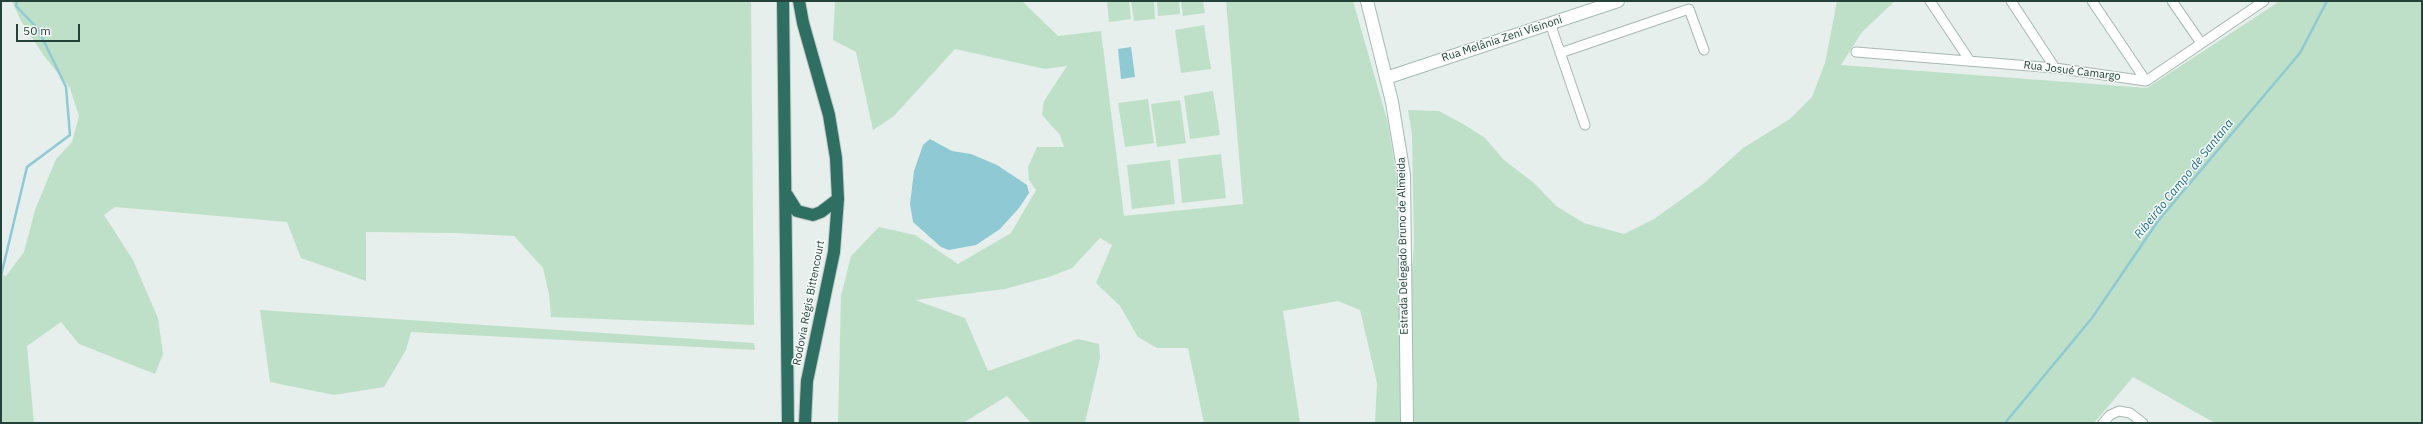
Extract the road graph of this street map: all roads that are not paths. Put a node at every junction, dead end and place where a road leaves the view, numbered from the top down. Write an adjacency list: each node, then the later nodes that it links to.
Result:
1 (783, 1): 20 (highway, Rodovia Régis Bittencourt)
2 (799, 1): 21 (highway, Rodovia Régis Bittencourt)
3 (1367, 1): 17 (main road, Estrada Delegado Bruno de Almeida)
4 (1618, 1): 10 (main road, Rua Melânia Zeni Visinoni)
5 (1930, 1): 15 (street)
6 (2011, 1): 16 (street)
7 (2092, 1): 18 (street)
8 (2172, 1): 11 (street)
9 (2258, 3): 11 (street)
10 (1550, 23): 14 (street); 17 (main road, Rua Melânia Zeni Visinoni)
11 (2201, 44): 18 (street)
12 (1704, 50): 14 (street)
13 (1856, 52): 15 (street, Rua Josué Camargo)
14 (1560, 53): 19 (street)
15 (1970, 61): 16 (street, Rua Josué Camargo)
16 (2055, 68): 18 (street, Rua Josué Camargo)
17 (1386, 78): 24 (main road, Estrada Delegado Bruno de Almeida)
18 (2146, 80)
19 (1585, 125)
20 (786, 194): 21 (highway); 22 (highway, Rodovia Régis Bittencourt)
21 (838, 199): 23 (highway, Rodovia Régis Bittencourt)
22 (788, 423)
23 (805, 423)
24 (1407, 423)
25 (2103, 423): 26 (street)
26 (2143, 423)

